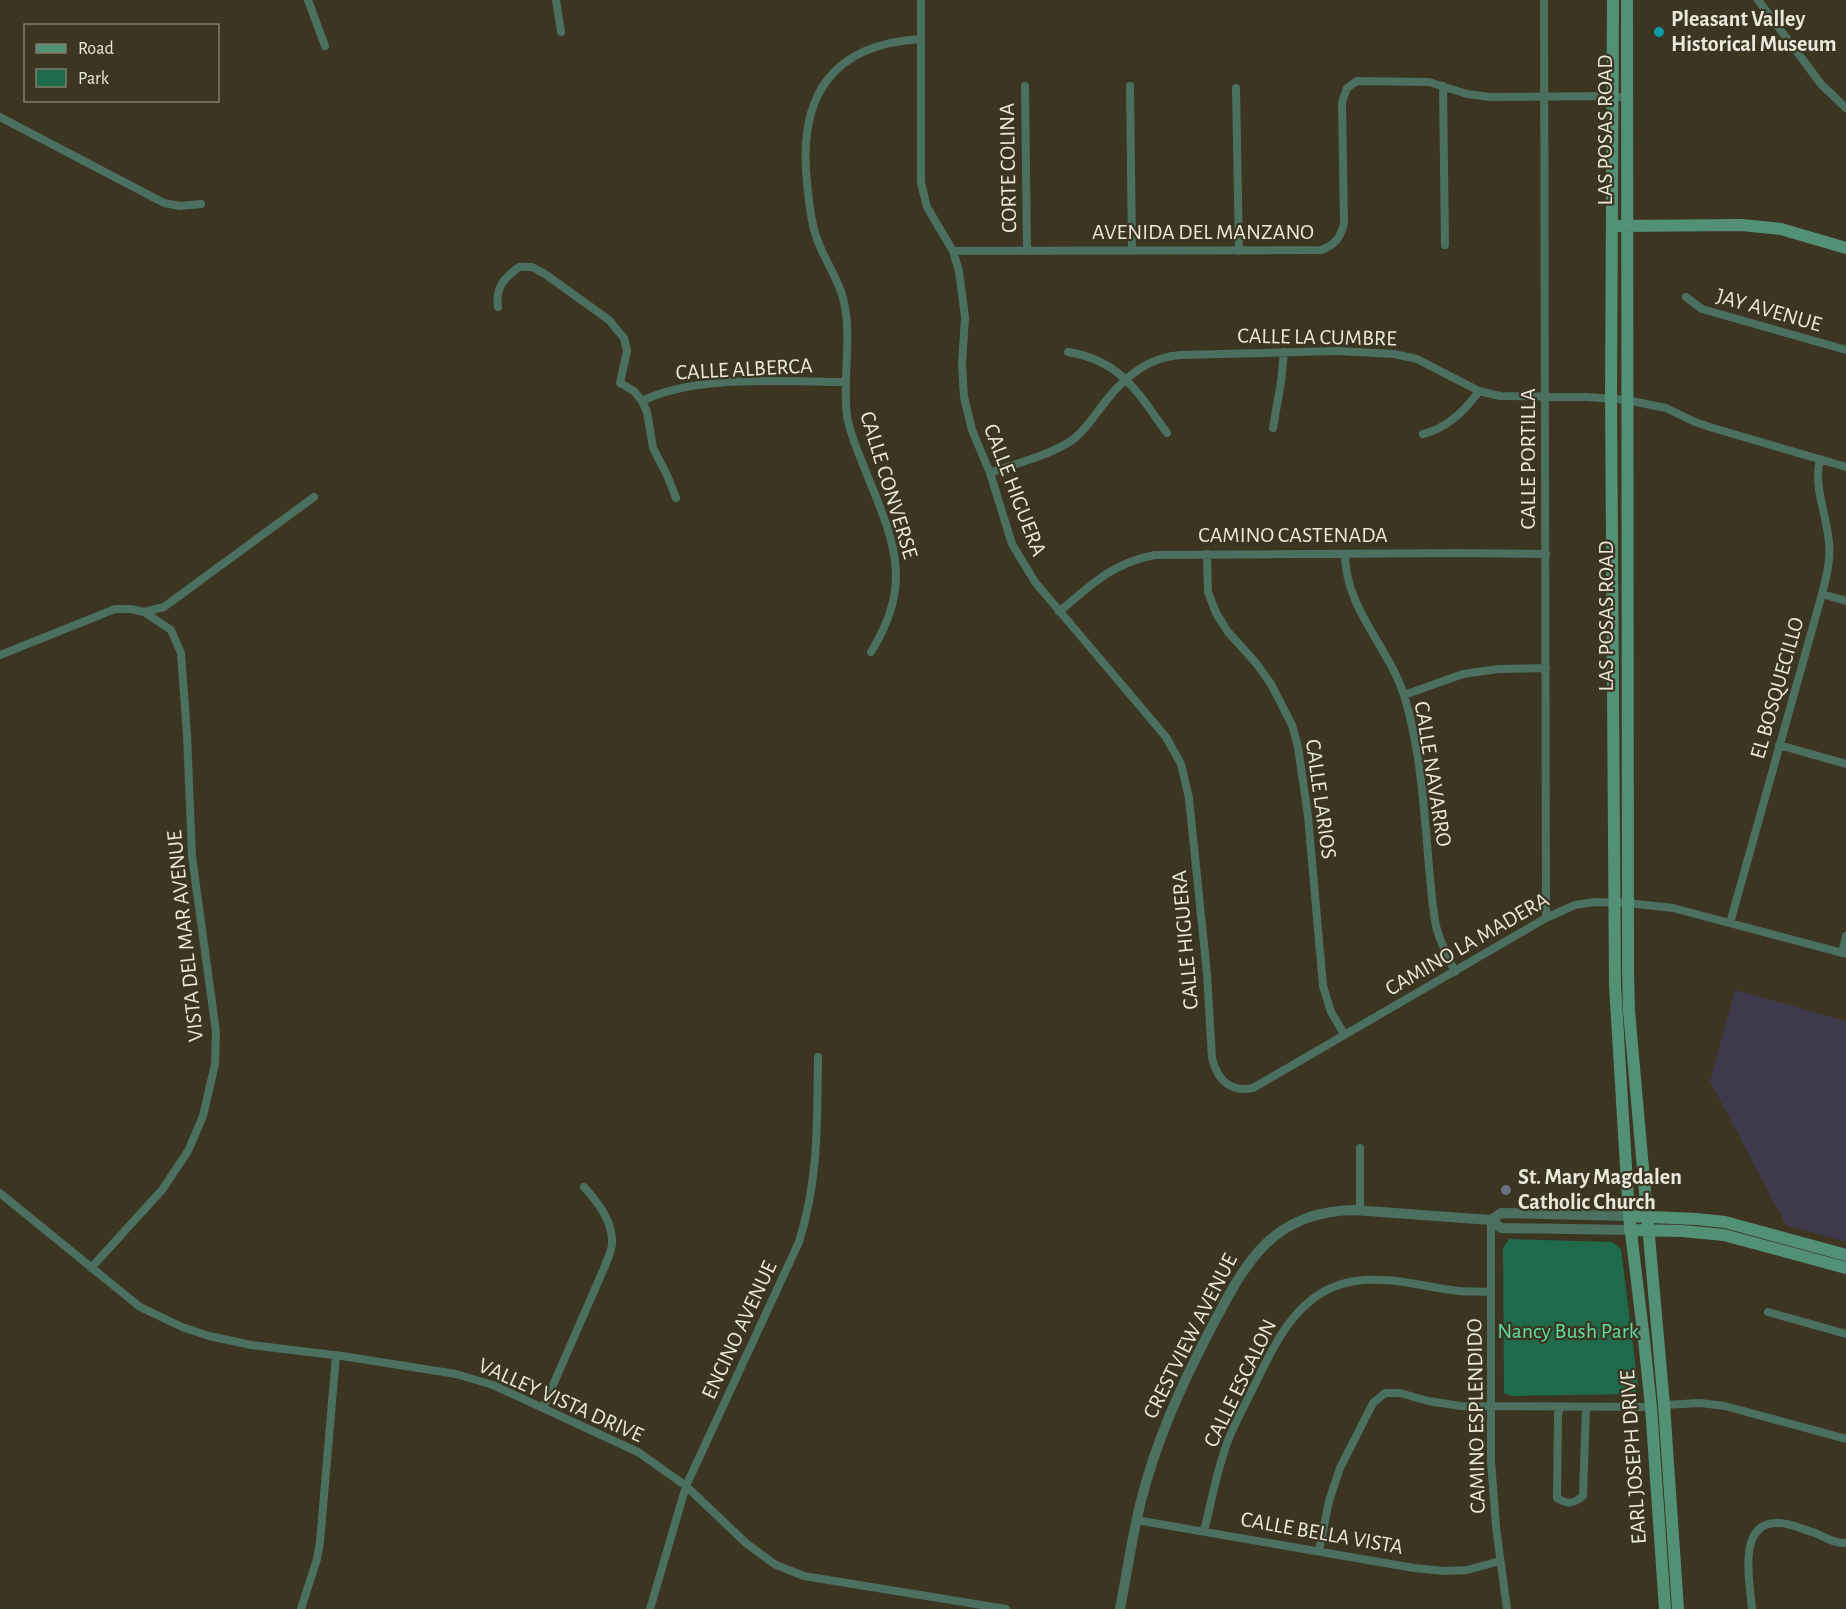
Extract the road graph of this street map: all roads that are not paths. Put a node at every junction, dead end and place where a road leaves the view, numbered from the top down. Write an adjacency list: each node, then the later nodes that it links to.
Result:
1 (308, 0): 10 (street)
2 (556, 0): 8 (street)
3 (921, 0): 9 (street, CALLE HIGUERA)
4 (1544, 0): 15 (street, CALLE PORTILLA)
5 (1613, 0): 16 (main road, LAS POSAS ROAD)
6 (1627, 0): 16 (main road, LAS POSAS ROAD)
7 (1758, 0): 17 (street)
8 (561, 32)
9 (921, 39): 25 (street, CALLE HIGUERA); 34 (street, CALLE CONVERSE)
10 (325, 46)
11 (1025, 86): 24 (street, CORTE COLINA)
12 (1130, 86): 26 (street)
13 (1443, 86): 15 (street, AVENIDA DEL MANZANO); 22 (street); 27 (street, AVENIDA DEL MANZANO)
14 (1236, 88): 27 (street)
15 (1545, 96): 16 (street, AVENIDA DEL MANZANO); 36 (street, CALLE PORTILLA)
16 (1620, 97): 20 (main road, LAS POSAS ROAD); 21 (main road, LAS POSAS ROAD)
17 (1846, 108)
18 (0, 117): 19 (street)
19 (201, 204)
20 (1627, 226): 21 (main road); 23 (main road); 38 (main road, LAS POSAS ROAD)
21 (1612, 227): 37 (main road, LAS POSAS ROAD)
22 (1445, 245)
23 (1846, 248)
24 (1027, 250): 25 (street, AVENIDA DEL MANZANO); 26 (street, AVENIDA DEL MANZANO)
25 (953, 251): 45 (street, CALLE HIGUERA)
26 (1132, 251): 27 (street, AVENIDA DEL MANZANO)
27 (1239, 251)
28 (1686, 297): 30 (street, JAY AVENUE)
29 (498, 307): 39 (street)
30 (1846, 350)
31 (1068, 352): 33 (street)
32 (1284, 352): 33 (street, CALLE LA CUMBRE); 35 (street, CALLE LA CUMBRE); 40 (street)
33 (1125, 380): 41 (street); 45 (street, CALLE LA CUMBRE)
34 (845, 382): 39 (street, CALLE ALBERCA); 55 (street, CALLE CONVERSE)
35 (1479, 391): 36 (street, CALLE LA CUMBRE); 42 (street)
36 (1546, 397): 37 (street, CALLE LA CUMBRE); 50 (street, CALLE PORTILLA)
37 (1611, 398): 38 (street, CALLE LA CUMBRE); 61 (main road, LAS POSAS ROAD)
38 (1626, 400): 43 (street, CALLE LA CUMBRE); 62 (main road, LAS POSAS ROAD)
39 (642, 401): 47 (street)
40 (1273, 428)
41 (1167, 433)
42 (1423, 434)
43 (1820, 459): 44 (street, CALLE LA CUMBRE); 51 (street, EL BOSQUECILLO)
44 (1846, 467)
45 (990, 473): 54 (street, CALLE HIGUERA)
46 (314, 497): 53 (street)
47 (676, 498)
48 (1207, 554): 49 (street, CAMINO CASTENADA); 54 (street, CAMINO CASTENADA); 68 (street, CALLE LARIOS)
49 (1345, 554): 50 (street, CAMINO CASTENADA); 58 (street, CALLE NAVARRO)
50 (1545, 554): 57 (street, CALLE PORTILLA)
51 (1822, 594): 52 (street); 59 (street, EL BOSQUECILLO)
52 (1846, 601)
53 (144, 612): 56 (street); 81 (street, VISTA DEL MAR AVENUE)
54 (1059, 612): 70 (street, CALLE HIGUERA)
55 (871, 652)
56 (0, 655)
57 (1546, 668): 58 (street); 63 (street, CALLE PORTILLA)
58 (1404, 695): 67 (street, CALLE NAVARRO)
59 (1779, 745): 60 (street); 64 (street, EL BOSQUECILLO)
60 (1846, 764)
61 (1614, 903): 62 (street, CAMINO LA MADERA); 63 (street, CAMINO LA MADERA); 75 (main road, LAS POSAS ROAD)
62 (1627, 903): 64 (street, CAMINO LA MADERA); 76 (main road, LAS POSAS ROAD)
63 (1546, 918): 67 (street, CAMINO LA MADERA)
64 (1730, 923): 66 (street, CAMINO LA MADERA)
65 (1846, 936): 66 (street)
66 (1844, 953)
67 (1455, 972): 68 (street, CAMINO LA MADERA)
68 (1344, 1034): 70 (street, CAMINO LA MADERA)
69 (818, 1057): 94 (street, ENCINO AVENUE)
70 (1228, 1085)
71 (1360, 1149): 74 (street)
72 (584, 1187): 92 (street)
73 (0, 1193): 81 (street, VALLEY VISTA DRIVE)
74 (1360, 1210): 77 (street, CRESTVIEW AVENUE); 95 (street, CRESTVIEW AVENUE)
75 (1629, 1216): 76 (main road); 77 (street, CRESTVIEW AVENUE); 78 (main road, LAS POSAS ROAD)
76 (1648, 1216): 79 (main road, LAS POSAS ROAD); 80 (main road)
77 (1491, 1220): 78 (street, CRESTVIEW AVENUE); 83 (street, CAMINO ESPLENDIDO)
78 (1630, 1230): 79 (main road); 91 (main road, EARL JOSEPH DRIVE)
79 (1649, 1230): 82 (main road); 87 (main road, EARL JOSEPH DRIVE)
80 (1846, 1255)
81 (91, 1268): 86 (street, VALLEY VISTA DRIVE)
82 (1846, 1268)
83 (1491, 1292): 88 (street, CAMINO ESPLENDIDO); 96 (street, CALLE ESCALON)
84 (1768, 1312): 85 (street)
85 (1846, 1334)
86 (336, 1355): 92 (street, VALLEY VISTA DRIVE); 100 (street)
87 (1664, 1405): 93 (street); 106 (main road, EARL JOSEPH DRIVE)
88 (1491, 1406): 89 (street); 98 (street); 99 (street, CAMINO ESPLENDIDO)
89 (1560, 1407): 90 (street); 90 (street)
90 (1586, 1407): 91 (street)
91 (1651, 1407): 105 (main road, EARL JOSEPH DRIVE)
92 (543, 1408): 94 (street, VALLEY VISTA DRIVE)
93 (1846, 1439)
94 (686, 1486): 101 (street, ENCINO AVENUE); 102 (street, VALLEY VISTA DRIVE)
95 (1136, 1520): 96 (street, CALLE BELLA VISTA); 103 (street, CRESTVIEW AVENUE)
96 (1204, 1531): 98 (street, CALLE BELLA VISTA)
97 (1846, 1543): 107 (street)
98 (1319, 1551): 99 (street, CALLE BELLA VISTA)
99 (1500, 1561): 104 (street, CAMINO ESPLENDIDO)
100 (301, 1609)
101 (650, 1609)
102 (1006, 1609)
103 (1120, 1609)
104 (1507, 1609)
105 (1665, 1609)
106 (1678, 1609)
107 (1752, 1609)

